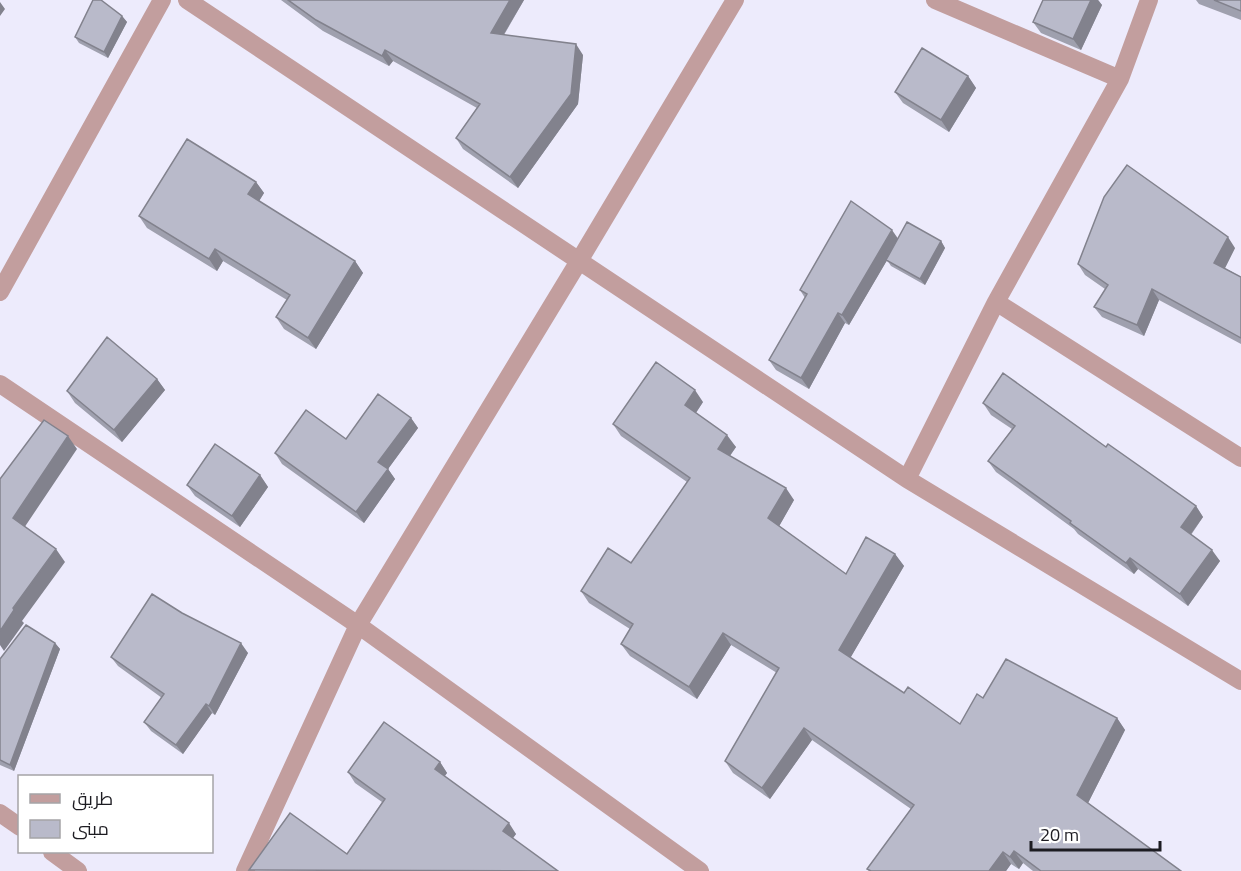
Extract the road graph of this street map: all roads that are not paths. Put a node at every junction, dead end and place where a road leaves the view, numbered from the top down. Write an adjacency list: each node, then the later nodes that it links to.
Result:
1 (162, 0): 8 (street)
2 (188, 0): 7 (street)
3 (735, 0): 7 (street)
4 (935, 0): 6 (street)
5 (1149, 0): 6 (street)
6 (1120, 79): 9 (street)
7 (579, 261): 12 (street); 13 (street)
8 (0, 292)
9 (996, 302): 11 (street); 12 (street)
10 (0, 384): 13 (street)
11 (1241, 458)
12 (907, 479): 14 (street)
13 (358, 625): 19 (street); 20 (street)
14 (1241, 681)
15 (0, 813): 16 (street)
16 (18, 826)
17 (53, 853): 18 (street)
18 (78, 871)
19 (245, 871)
20 (700, 871)

